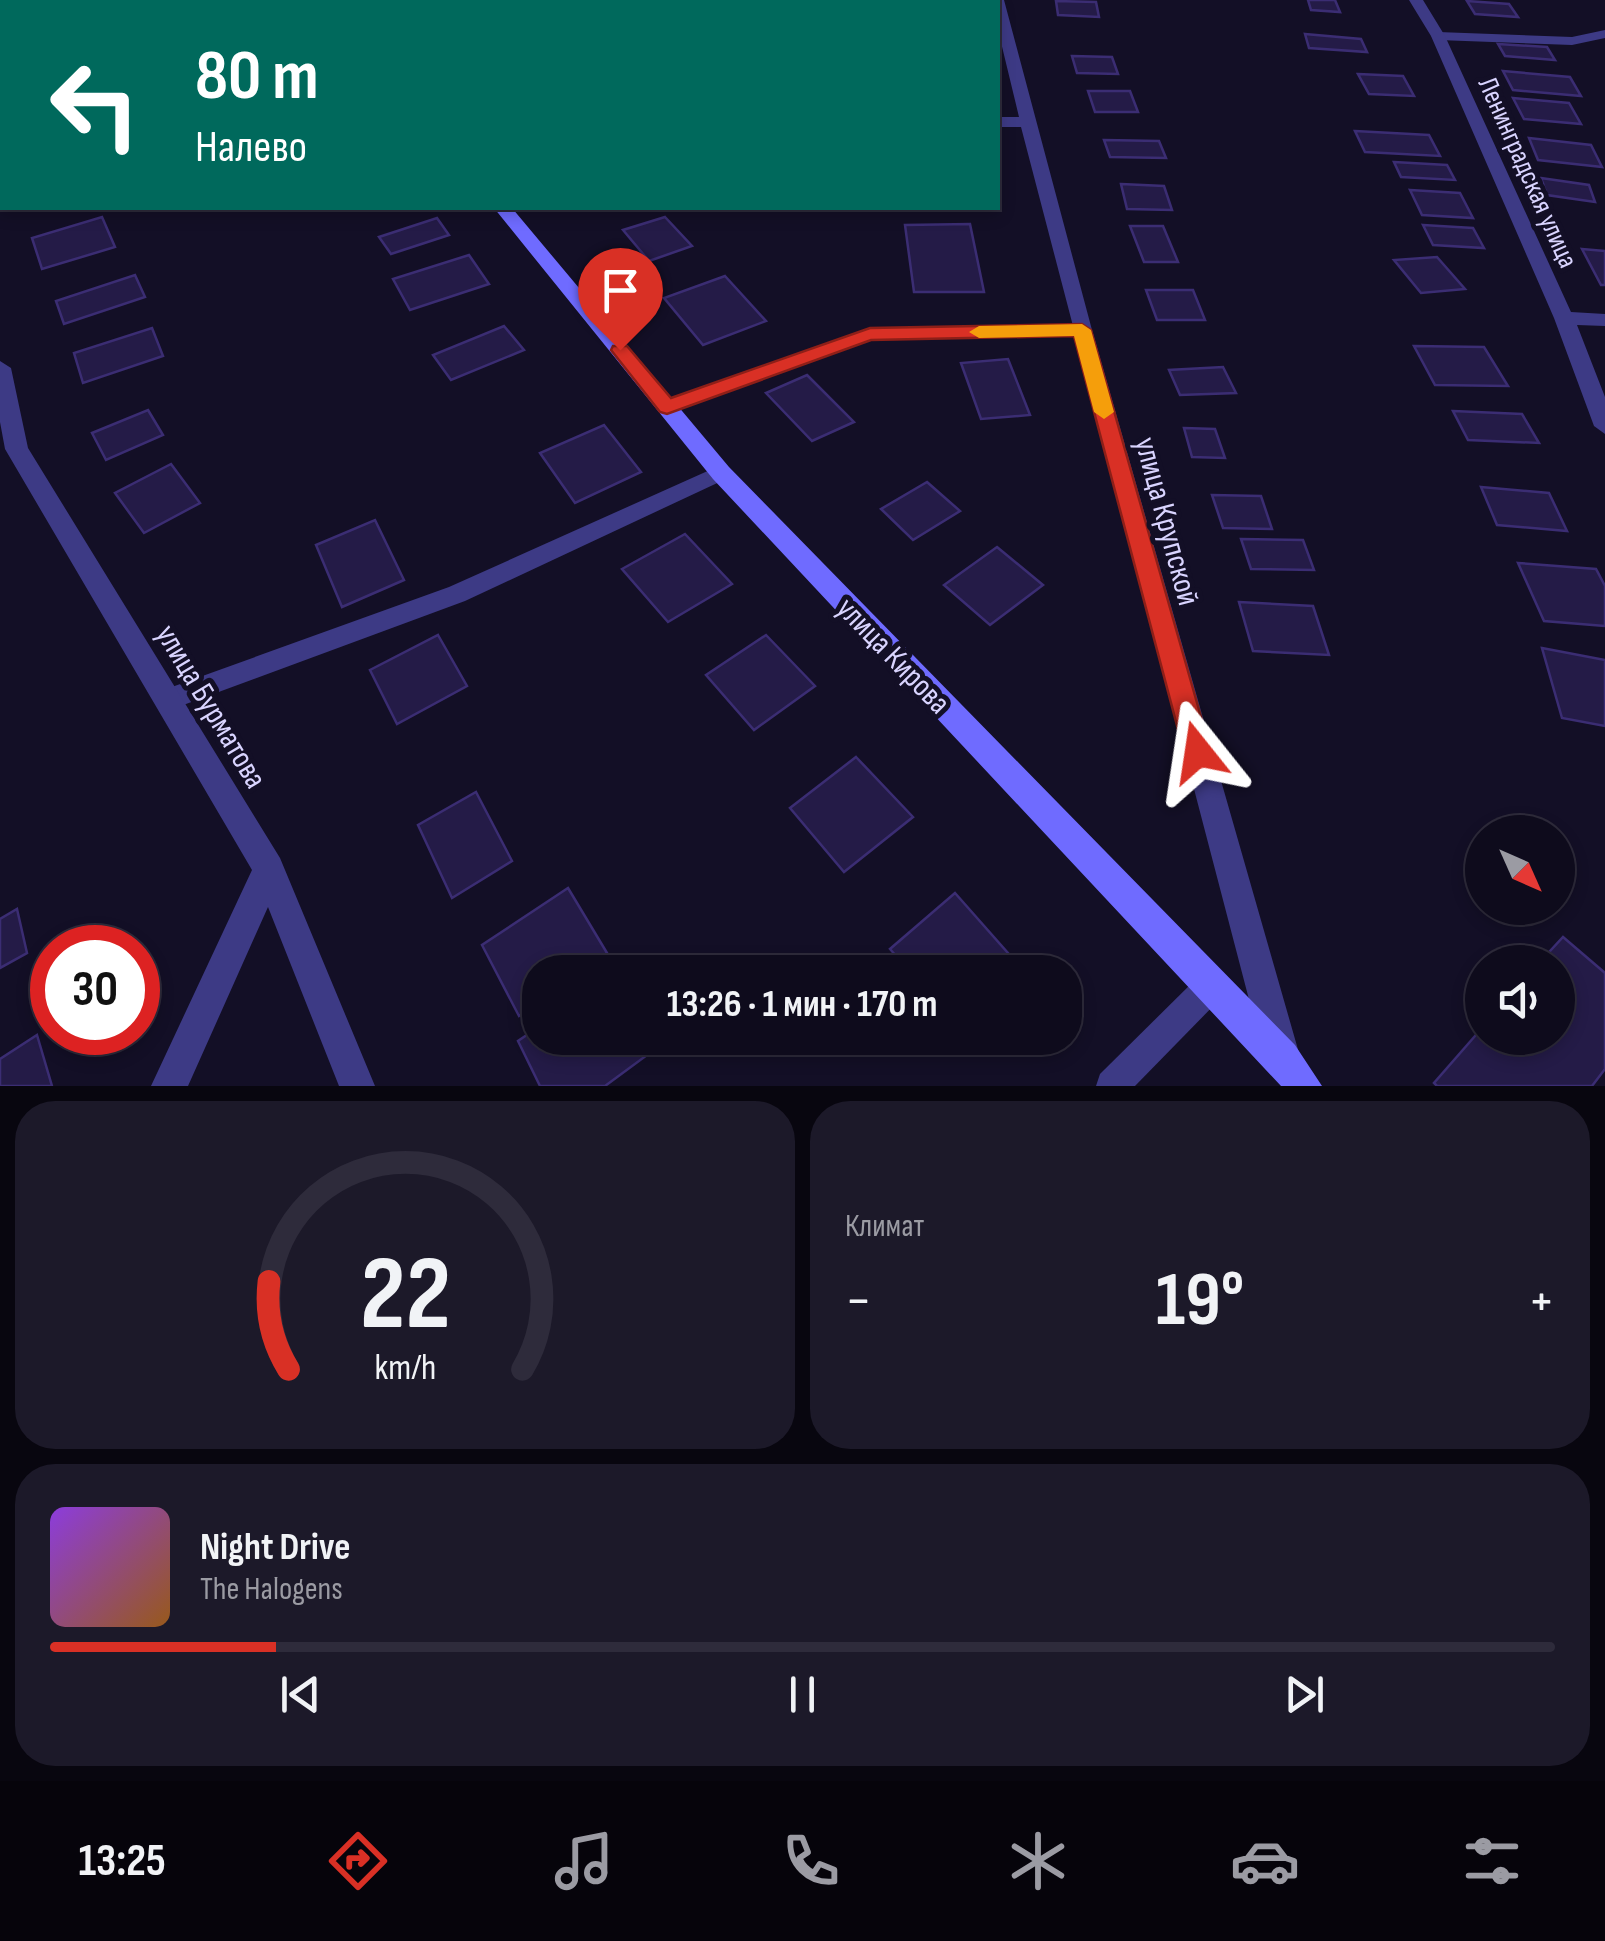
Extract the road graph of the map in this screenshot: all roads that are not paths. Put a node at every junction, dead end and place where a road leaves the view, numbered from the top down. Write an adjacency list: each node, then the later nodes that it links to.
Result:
1 (1416, 0): 4 (street, Ленинградская улица)
2 (1000, 8): 6 (street, улица Крупской)
3 (1605, 34): 4 (lane)
4 (1438, 36): 8 (street, Ленинградская улица)
5 (1000, 122): 6 (street)
6 (1028, 122): 10 (street, улица Крупской)
7 (505, 210): 12 (main road, улица Кирова)
8 (1564, 318): 9 (street); 13 (street, Ленинградская улица)
9 (1605, 320)
10 (1082, 330): 12 (lane); 19 (street, улица Крупской)
11 (0, 368): 14 (street, улица Бурматова)
12 (667, 407): 15 (main road, улица Кирова)
13 (1605, 426)
14 (8, 452): 16 (street, улица Бурматова)
15 (721, 473): 16 (lane); 18 (main road, улица Кирова)
16 (167, 700): 17 (street, улица Бурматова)
17 (268, 870): 20 (street); 21 (street, улица Бурматова)
18 (1210, 986): 19 (main road, улица Кирова); 22 (lane)
19 (1293, 1072)
20 (169, 1086)
21 (358, 1086)
22 (1112, 1086)

